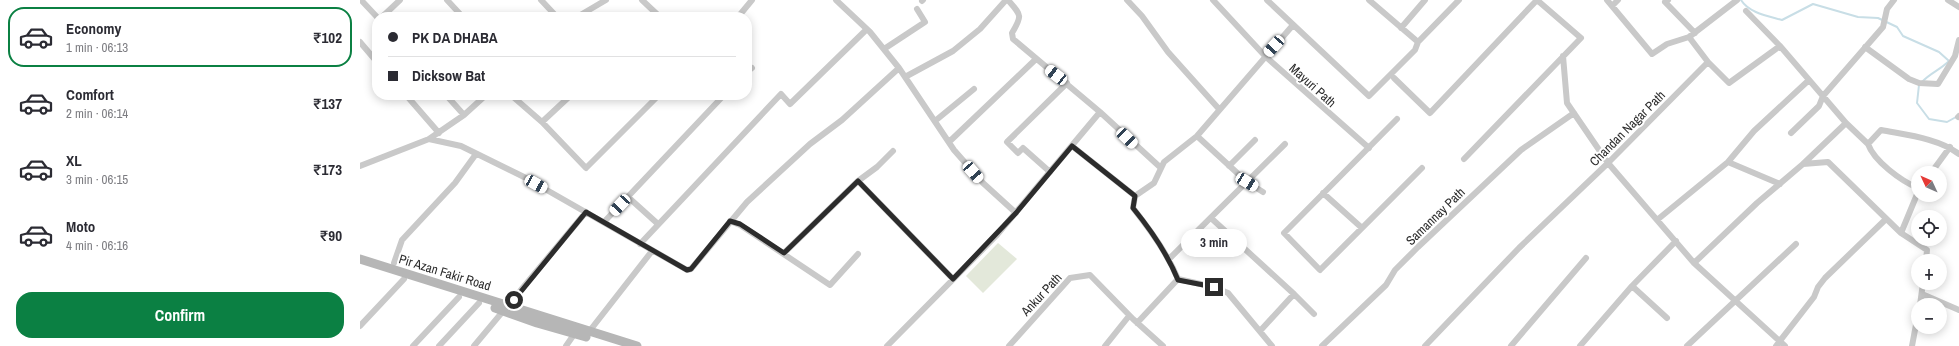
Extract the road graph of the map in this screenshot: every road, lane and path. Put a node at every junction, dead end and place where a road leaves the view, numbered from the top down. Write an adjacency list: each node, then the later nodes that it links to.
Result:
1 (361, 0): 27 (street)
2 (399, 0): 28 (street)
3 (447, 0): 29 (street)
4 (541, 0): 30 (street)
5 (606, 0): 31 (street)
6 (642, 0): 32 (street)
7 (752, 0): 33 (street)
8 (836, 0): 36 (street)
9 (1007, 0): 48 (street); 51 (street)
10 (1127, 0): 64 (street)
11 (1213, 0): 46 (street, Mayuri Path)
12 (1267, 0): 34 (street)
13 (1369, 0): 35 (street)
14 (1425, 0): 35 (street)
15 (1459, 0): 41 (street)
16 (1537, 0): 47 (street); 52 (street)
17 (1607, 0): 23 (street)
18 (1618, 0): 23 (street)
19 (1668, 0): 37 (street)
20 (1737, 0): 37 (street)
21 (1894, 0): 43 (street)
22 (1948, 0): 24 (street)
23 (1612, 6): 38 (street)
24 (1959, 7)
25 (917, 9): 44 (street)
26 (1746, 11): 42 (street)
27 (372, 12)
28 (387, 12)
29 (458, 12)
30 (552, 12)
31 (586, 12)
32 (655, 12)
33 (742, 12)
34 (1293, 25): 41 (street); 46 (street)
35 (1401, 28): 41 (street)
36 (867, 29): 44 (street); 112 (street)
37 (1695, 33): 38 (street)
38 (1689, 37): 49 (street)
39 (1959, 40): 43 (street)
40 (360, 42): 45 (street)
41 (1418, 42)
42 (1780, 46): 49 (street); 53 (street)
43 (1865, 47): 56 (street)
44 (884, 49): 50 (street)
45 (372, 56)
46 (1265, 56): 64 (street); 82 (street, Mayuri Path)
47 (1563, 56): 66 (street); 86 (street)
48 (1036, 59): 54 (street); 77 (street)
49 (1708, 62): 88 (street, Chandan Nagar Path)
50 (899, 68): 51 (street); 110 (street)
51 (905, 77): 69 (street)
52 (1394, 78)
53 (1808, 80): 56 (street); 87 (street)
54 (1067, 83): 65 (street); 95 (street)
55 (974, 89): 69 (street)
56 (1823, 96): 71 (street); 73 (street)
57 (410, 100): 72 (street)
58 (450, 100): 67 (street)
59 (480, 100): 67 (street)
60 (517, 100): 70 (street)
61 (566, 100): 70 (street)
62 (654, 100): 70 (street)
63 (719, 100): 103 (street)
64 (1220, 109): 74 (street)
65 (1100, 112): 80 (street); 93 (street)
66 (1574, 113): 88 (street); 162 (street, Samannay Path)
67 (464, 115): 72 (street)
68 (1397, 119): 82 (street)
69 (935, 121): 77 (street)
70 (542, 122)
71 (1846, 123): 79 (street); 89 (street)
72 (439, 133): 75 (street)
73 (1791, 133)
74 (1197, 136): 91 (street); 93 (street)
75 (429, 139): 84 (street); 90 (street)
76 (1254, 140): 91 (street)
77 (949, 142): 106 (street)
78 (1285, 144): 97 (street)
79 (1868, 144): 81 (street); 99 (street)
80 (1072, 146): 95 (street); 102 (street)
81 (1950, 147): 85 (street); 92 (street)
82 (1369, 148): 101 (street)
83 (893, 151): 96 (street)
84 (476, 154): 105 (street); 125 (street)
85 (1959, 154)
86 (1464, 159)
87 (1728, 162): 98 (street); 109 (street)
88 (1608, 163): 109 (street); 163 (street, Chandan Nagar Path)
89 (1803, 164): 98 (street); 108 (street)
90 (360, 166)
91 (1229, 166): 97 (street)
92 (1936, 166)
93 (1161, 168): 102 (street)
94 (1422, 168): 113 (street)
95 (1050, 172): 106 (street)
96 (858, 181): 119 (street); 129 (street)
97 (1247, 182): 100 (street); 107 (street)
98 (1780, 184): 126 (street)
99 (1911, 185)
100 (1263, 192)
101 (1323, 193): 113 (street); 113 (street)
102 (1135, 196): 124 (street)
103 (628, 197): 111 (street); 112 (street)
104 (1914, 202): 114 (street)
105 (586, 212): 111 (street); 139 (street)
106 (1016, 213): 129 (street)
107 (1211, 218): 124 (street); 133 (street)
108 (1886, 219): 114 (street); 150 (street)
109 (1657, 220): 115 (street)
110 (730, 221): 118 (street); 119 (street)
111 (604, 222): 116 (street)
112 (658, 224): 116 (street)
113 (1362, 228)
114 (1901, 233): 121 (street)
115 (1676, 241): 126 (street); 131 (street)
116 (640, 244): 118 (street)
117 (1796, 244): 137 (street)
118 (652, 251): 148 (street)
119 (784, 253): 120 (street)
120 (858, 254)
121 (1927, 254)
122 (1586, 258): 164 (street)
123 (360, 259): 139 (main road, Pir Azan Fakir Road)
124 (1169, 259): 130 (street)
125 (394, 263)
126 (1694, 263): 137 (street)
127 (360, 265): 128 (main road, Pir Azan Fakir Road)
128 (404, 279): 135 (main road, Pir Azan Fakir Road); 145 (street)
129 (953, 279): 157 (street)
130 (1178, 280): 144 (street); 146 (street)
131 (1632, 286): 143 (street); 165 (street)
132 (1922, 290): 134 (street)
133 (1294, 294): 141 (street); 146 (street)
134 (1922, 294): 136 (street); 140 (street)
135 (459, 296): 138 (main road, Pir Azan Fakir Road); 151 (street)
136 (1921, 298)
137 (1736, 302): 150 (street); 166 (street)
138 (479, 303): 139 (main road, Pir Azan Fakir Road); 152 (street)
139 (509, 306): 147 (main road, Pir Azan Fakir Road); 148 (main road, Pir Azan Fakir Road); 153 (street)
140 (1959, 310)
141 (1314, 314)
142 (1129, 316): 144 (street); 158 (street, Ankur Path); 159 (street)
143 (1666, 318)
144 (1137, 323): 160 (street)
145 (360, 326)
146 (1260, 330): 161 (street)
147 (575, 333): 148 (main road, Pir Azan Fakir Road); 154 (street)
148 (588, 334): 155 (main road, Pir Azan Fakir Road); 156 (main road, Pir Azan Fakir Road)
149 (1914, 334): 167 (street)
150 (1780, 345)
151 (413, 346)
152 (439, 346)
153 (474, 346)
154 (566, 346)
155 (616, 346)
156 (637, 346)
157 (887, 346)
158 (1009, 346)
159 (1105, 346)
160 (1163, 346)
161 (1272, 346)
162 (1322, 346)
163 (1425, 346)
164 (1511, 346)
165 (1580, 346)
166 (1687, 346)
167 (1912, 346)

